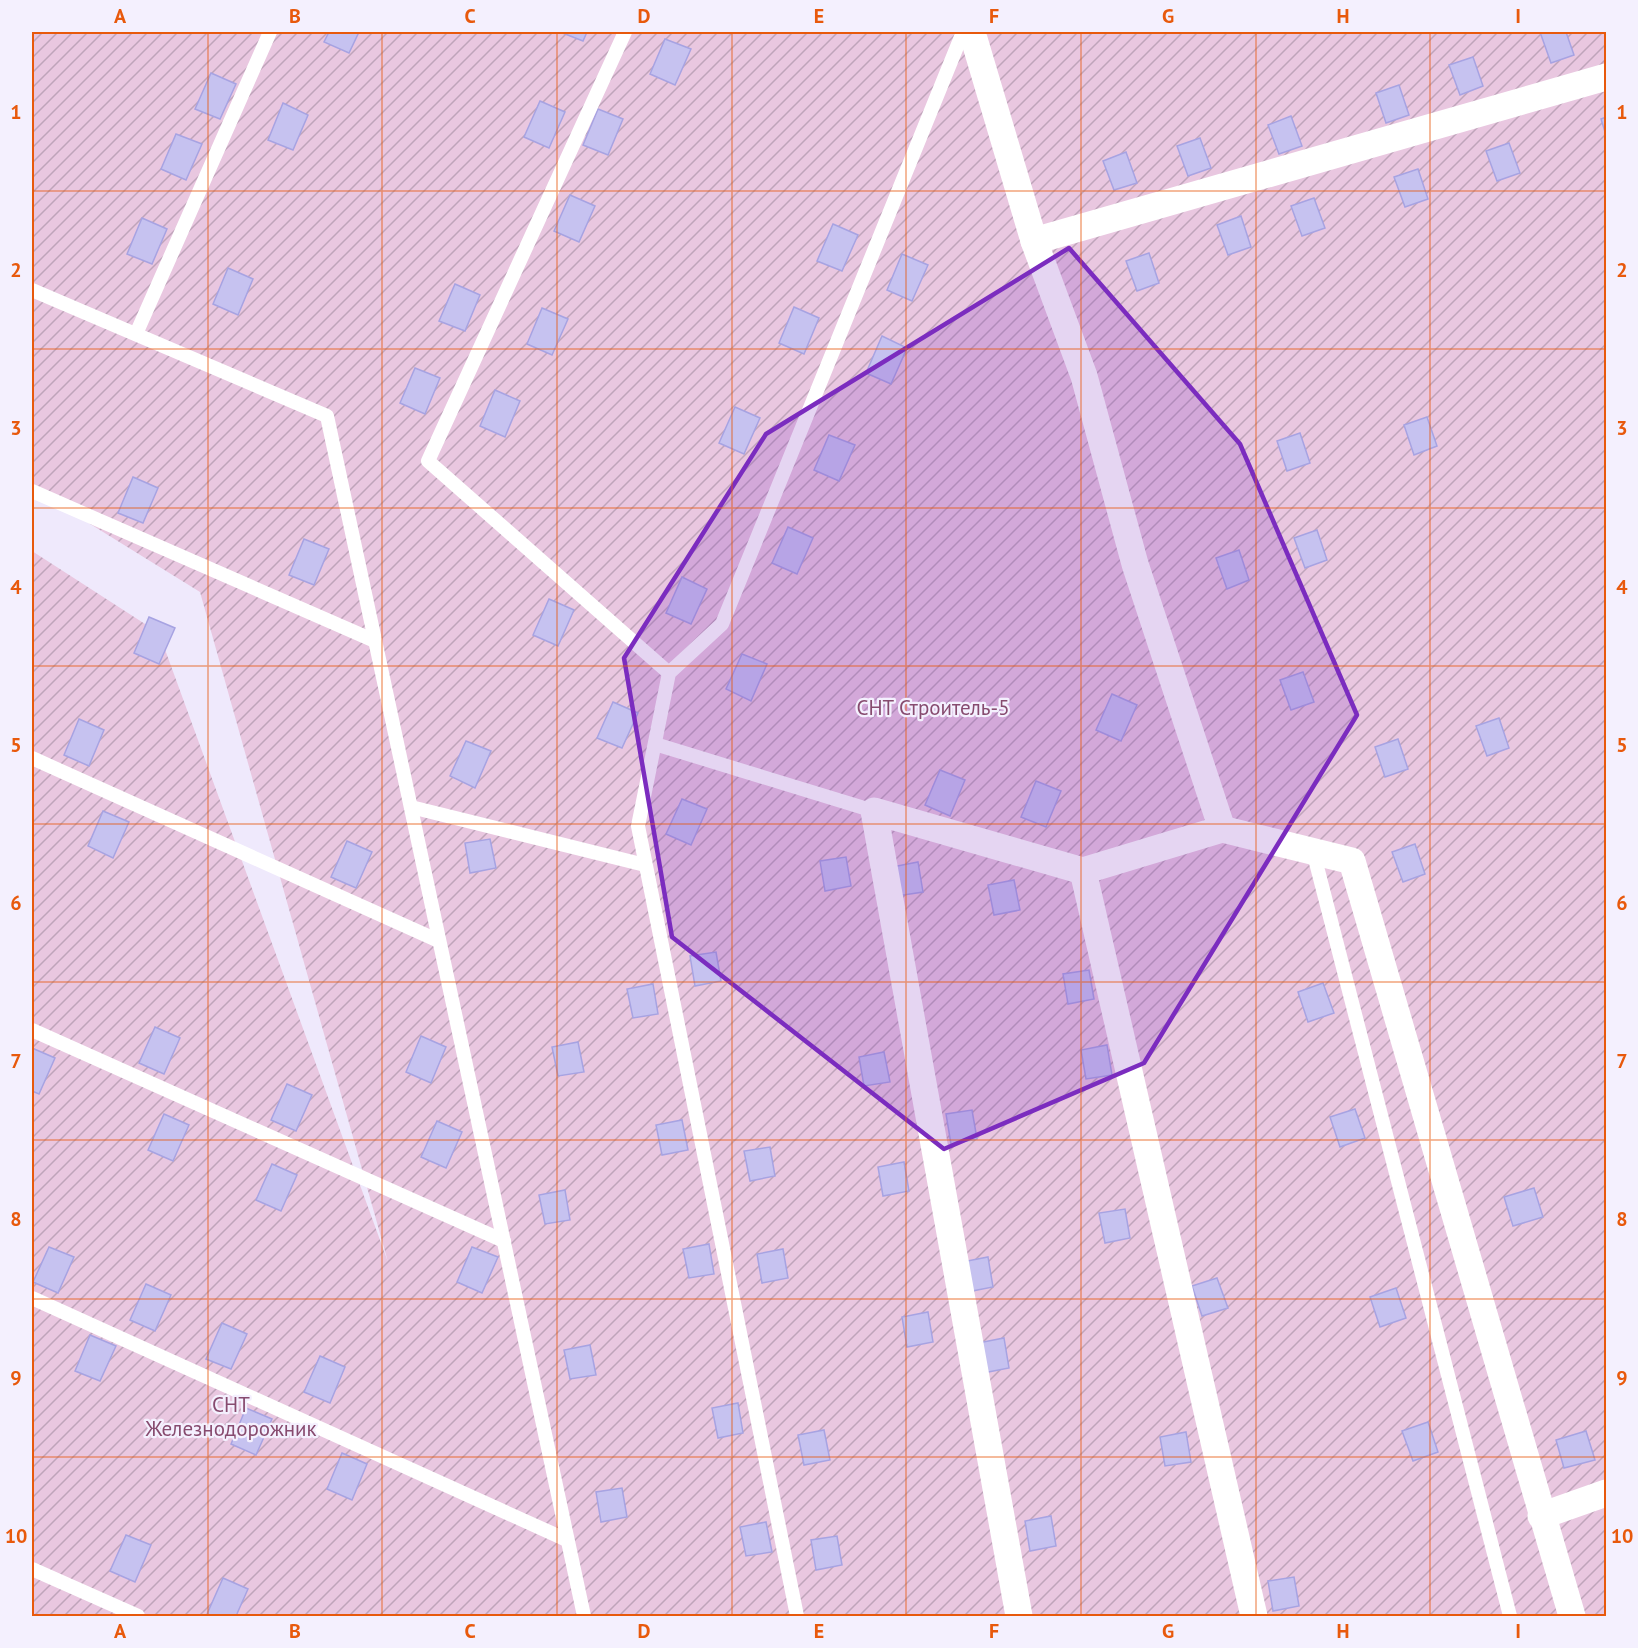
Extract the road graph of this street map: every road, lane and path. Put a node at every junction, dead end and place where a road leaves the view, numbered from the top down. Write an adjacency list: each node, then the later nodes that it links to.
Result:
1 (270, 32): 8 (lane)
2 (625, 32): 11 (lane)
3 (963, 32): 11 (lane)
4 (972, 32): 6 (street)
5 (1606, 77): 6 (street)
6 (1034, 241): 16 (street)
7 (32, 290): 8 (lane)
8 (136, 334): 10 (lane)
9 (32, 490): 10 (lane)
10 (375, 640): 14 (lane)
11 (669, 673): 12 (lane)
12 (654, 744): 15 (lane); 18 (lane)
13 (32, 758): 20 (lane)
14 (411, 807): 18 (lane); 20 (lane)
15 (874, 811): 19 (street); 31 (street)
16 (1222, 829): 17 (street); 19 (street)
17 (1313, 851): 25 (street); 33 (lane)
18 (645, 864): 30 (lane)
19 (1083, 871): 32 (street)
20 (440, 942): 22 (lane)
21 (32, 1030): 22 (lane)
22 (504, 1241): 26 (lane)
23 (32, 1298): 26 (lane)
24 (1606, 1493): 25 (street)
25 (1541, 1516): 34 (street)
26 (567, 1540): 29 (lane)
27 (32, 1569): 28 (lane)
28 (138, 1617)
29 (584, 1617)
30 (797, 1617)
31 (1018, 1617)
32 (1254, 1617)
33 (1510, 1617)
34 (1572, 1617)

